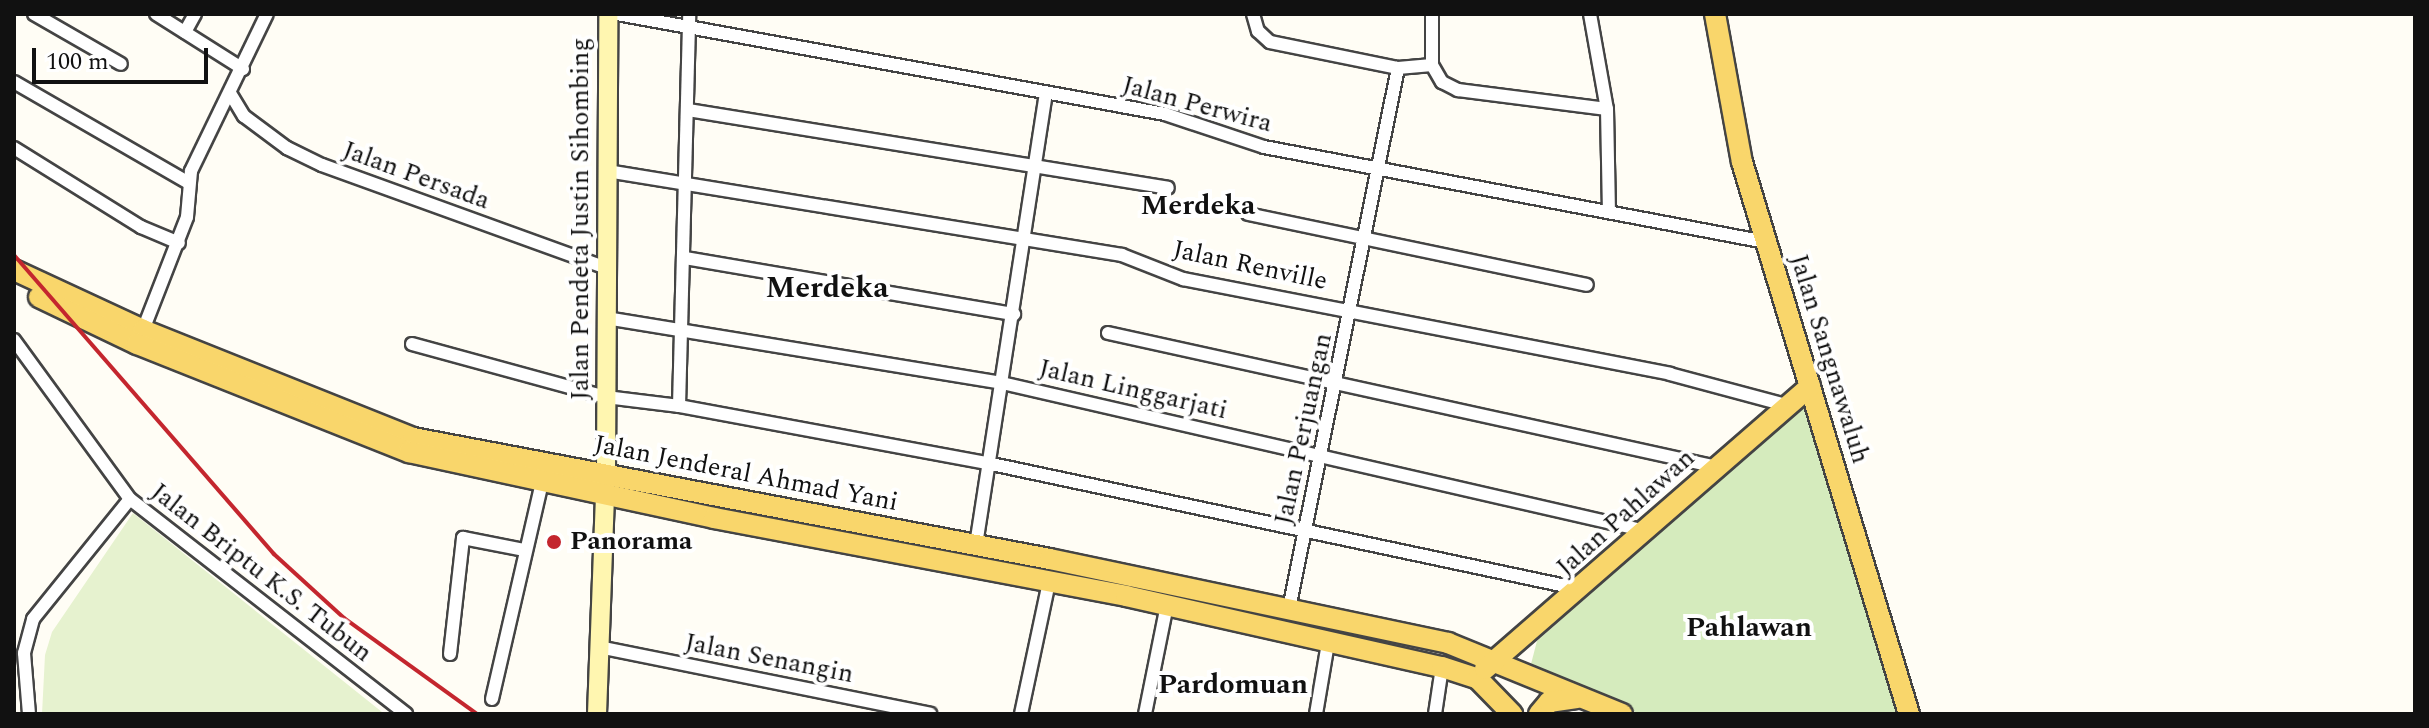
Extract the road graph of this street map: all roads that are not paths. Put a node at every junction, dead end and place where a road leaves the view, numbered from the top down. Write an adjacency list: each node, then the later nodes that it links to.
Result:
1 (34, 14): 14 (street)
2 (156, 14): 13 (street)
3 (195, 14): 13 (street)
4 (267, 14): 17 (street)
5 (608, 14): 26 (street, Jalan Pendeta Justin Sihombing)
6 (617, 14): 12 (street, Jalan Perwira)
7 (689, 14): 12 (street)
8 (1253, 14): 16 (street)
9 (1432, 14): 15 (street)
10 (1590, 14): 21 (street)
11 (1715, 14): 34 (main road, Jalan Sangnawaluh)
12 (688, 28): 20 (street, Jalan Perwira); 22 (street)
13 (185, 32): 17 (street)
14 (121, 64)
15 (1432, 65): 16 (street); 21 (street)
16 (1398, 68): 24 (street, Jalan Perjuangan)
17 (243, 69): 19 (street)
18 (14, 82): 27 (street)
19 (230, 93): 27 (street); 37 (street, Jalan Persada)
20 (1046, 95): 24 (street, Jalan Perwira); 25 (street)
21 (1607, 109): 30 (street)
22 (688, 110): 25 (street); 28 (street)
23 (14, 148): 35 (street)
24 (1381, 165): 30 (street, Jalan Perwira); 32 (street, Jalan Perjuangan)
25 (1037, 166): 29 (street); 33 (street)
26 (607, 171): 28 (street, Jalan Renville); 37 (street, Jalan Pendeta Justin Sihombing)
27 (189, 183): 35 (street)
28 (687, 184): 33 (street, Jalan Renville); 36 (street)
29 (1168, 188)
30 (1609, 212): 34 (street, Jalan Perwira)
31 (1248, 214): 32 (street)
32 (1369, 236): 40 (street); 41 (street, Jalan Perjuangan)
33 (1024, 239): 41 (street, Jalan Renville); 42 (street)
34 (1766, 242): 51 (main road, Jalan Sangnawaluh)
35 (179, 243): 44 (street)
36 (685, 258): 42 (street); 45 (street)
37 (607, 268): 43 (street, Jalan Pendeta Justin Sihombing)
38 (14, 270): 44 (main road, Jalan Jenderal Ahmad Yani)
39 (14, 284): 55 (main road, Jalan Jenderal Ahmad Yani)
40 (1587, 285)
41 (1353, 309): 50 (street, Jalan Perjuangan); 53 (street, Jalan Renville)
42 (1014, 314): 49 (street)
43 (606, 318): 45 (street, Jalan Linggarjati); 52 (street, Jalan Pendeta Justin Sihombing)
44 (143, 330): 55 (main road, Jalan Jenderal Ahmad Yani)
45 (684, 331): 49 (street, Jalan Linggarjati); 54 (street)
46 (1108, 333): 50 (street)
47 (14, 340): 63 (street, Jalan Briptu K.S. Tubun)
48 (412, 344): 52 (street)
49 (1002, 383): 57 (street, Jalan Linggarjati); 58 (street)
50 (1337, 384): 57 (street, Jalan Perjuangan); 59 (street)
51 (1810, 386): 53 (main road, Jalan Pahlawan); 98 (main road, Jalan Sangnawaluh)
52 (606, 397): 54 (street); 60 (street, Jalan Pendeta Justin Sihombing)
53 (1786, 405): 59 (main road, Jalan Pahlawan)
54 (679, 406): 58 (street)
55 (314, 408): 56 (main road, Jalan Jenderal Ahmad Yani)
56 (384, 436): 60 (main road, Jalan Jenderal Ahmad Yani); 61 (main road, Jalan Jenderal Ahmad Yani)
57 (1323, 455): 65 (street, Jalan Perjuangan); 66 (street, Jalan Linggarjati)
58 (987, 463): 65 (street); 69 (street)
59 (1717, 467): 66 (main road, Jalan Pahlawan)
60 (606, 472): 62 (street, Jalan Pendeta Justin Sihombing); 64 (main road, Jalan Jenderal Ahmad Yani)
61 (542, 482): 62 (main road, Jalan Jenderal Ahmad Yani); 70 (street)
62 (605, 496): 67 (main road, Jalan Jenderal Ahmad Yani); 80 (street, Jalan Pendeta Justin Sihombing)
63 (130, 499): 87 (street); 88 (street, Jalan Briptu K.S. Tubun)
64 (791, 508): 67 (main road); 68 (main road, Jalan Jenderal Ahmad Yani)
65 (1305, 528): 74 (street); 77 (street, Jalan Perjuangan)
66 (1646, 531): 74 (main road, Jalan Pahlawan)
67 (785, 532): 71 (main road, Jalan Jenderal Ahmad Yani)
68 (955, 540): 69 (main road, Jalan Jenderal Ahmad Yani); 71 (main road)
69 (976, 545): 72 (main road, Jalan Jenderal Ahmad Yani)
70 (525, 550): 81 (street); 86 (street)
71 (951, 565): 73 (main road, Jalan Jenderal Ahmad Yani)
72 (1130, 575): 75 (main road); 77 (main road, Jalan Jenderal Ahmad Yani)
73 (1049, 582): 75 (main road, Jalan Jenderal Ahmad Yani); 91 (street)
74 (1580, 589): 82 (main road, Jalan Pahlawan)
75 (1126, 596): 76 (main road, Jalan Jenderal Ahmad Yani)
76 (1167, 605): 78 (main road, Jalan Jenderal Ahmad Yani); 92 (street)
77 (1296, 611): 78 (main road); 82 (main road, Jalan Jenderal Ahmad Yani)
78 (1298, 636): 79 (main road, Jalan Jenderal Ahmad Yani)
79 (1328, 643): 83 (main road, Jalan Jenderal Ahmad Yani); 93 (street)
80 (599, 647): 89 (street, Jalan Pendeta Justin Sihombing); 90 (street, Jalan Senangin)
81 (450, 654)
82 (1491, 660): 84 (main road, Jalan Pahlawan); 85 (main road, Jalan Jenderal Ahmad Yani)
83 (1442, 667): 84 (main road, Jalan Jenderal Ahmad Yani); 94 (street)
84 (1478, 679): 95 (main road)
85 (1586, 698): 96 (main road); 97 (main road, Jalan Jenderal Ahmad Yani)
86 (492, 699)
87 (29, 714)
88 (406, 714)
89 (597, 714)
90 (930, 714)
91 (1021, 714)
92 (1145, 714)
93 (1316, 714)
94 (1435, 714)
95 (1512, 714)
96 (1539, 714)
97 (1622, 714)
98 (1909, 714)

